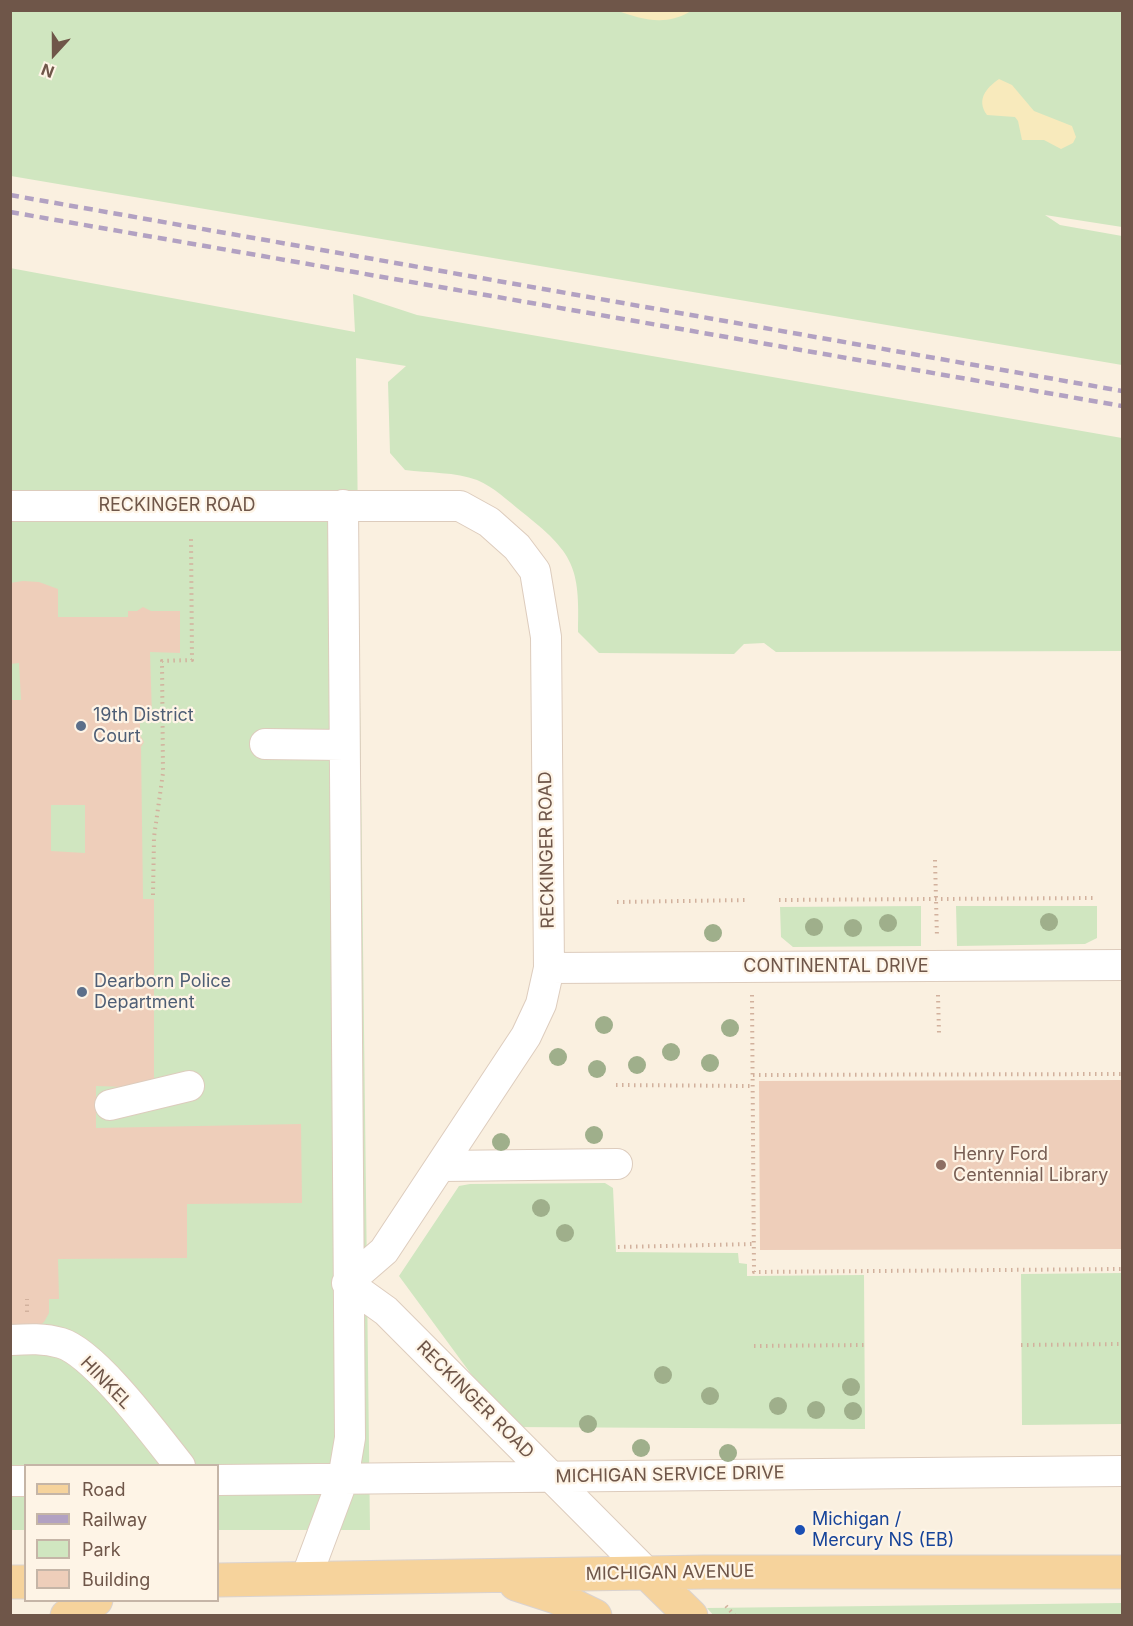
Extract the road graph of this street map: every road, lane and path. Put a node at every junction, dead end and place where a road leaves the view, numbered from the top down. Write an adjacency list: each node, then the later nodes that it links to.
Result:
1 (343, 505): 2 (street, RECKINGER ROAD); 5 (street); 15 (street, RECKINGER ROAD)
2 (10, 506)
3 (191, 528): 7 (path)
4 (265, 744): 5 (street)
5 (344, 745): 30 (street)
6 (935, 860): 9 (path)
7 (153, 895)
8 (1097, 898): 9 (path)
9 (936, 899): 11 (path); 13 (path)
10 (749, 900): 12 (path)
11 (779, 900)
12 (617, 902)
13 (937, 947)
14 (1122, 965): 15 (street, CONTINENTAL DRIVE)
15 (549, 968): 26 (street, RECKINGER ROAD)
16 (752, 988): 20 (path)
17 (938, 989): 18 (path)
18 (939, 1033)
19 (1122, 1074): 20 (path)
20 (753, 1075): 23 (path)
21 (616, 1085): 23 (path)
22 (189, 1086): 24 (street)
23 (753, 1086): 27 (path)
24 (110, 1105)
25 (617, 1164): 26 (street)
26 (442, 1166): 30 (street, RECKINGER ROAD)
27 (754, 1244): 28 (path); 29 (path)
28 (618, 1247)
29 (1122, 1269)
30 (347, 1283): 40 (street, RECKINGER ROAD); 41 (street)
31 (27, 1299): 32 (path)
32 (27, 1312)
33 (10, 1340): 38 (street, HINKEL)
34 (1122, 1344): 36 (path)
35 (865, 1345): 37 (path)
36 (1021, 1345)
37 (754, 1346)
38 (178, 1464)
39 (1122, 1471): 40 (street, MICHIGAN SERVICE DRIVE)
40 (550, 1477): 41 (street, MICHIGAN SERVICE DRIVE); 44 (street, RECKINGER ROAD)
41 (343, 1479): 42 (street, MICHIGAN SERVICE DRIVE); 46 (street)
42 (219, 1480)
43 (1122, 1572): 44 (main road, MICHIGAN AVENUE)
44 (648, 1574): 45 (main road, MICHIGAN AVENUE); 52 (main road)
45 (489, 1576): 46 (main road, MICHIGAN AVENUE); 51 (main road)
46 (306, 1578): 47 (main road, MICHIGAN AVENUE)
47 (219, 1580)
48 (92, 1602): 50 (main road)
49 (726, 1606): 53 (path)
50 (67, 1616)
51 (595, 1616)
52 (691, 1616)
53 (735, 1616)

